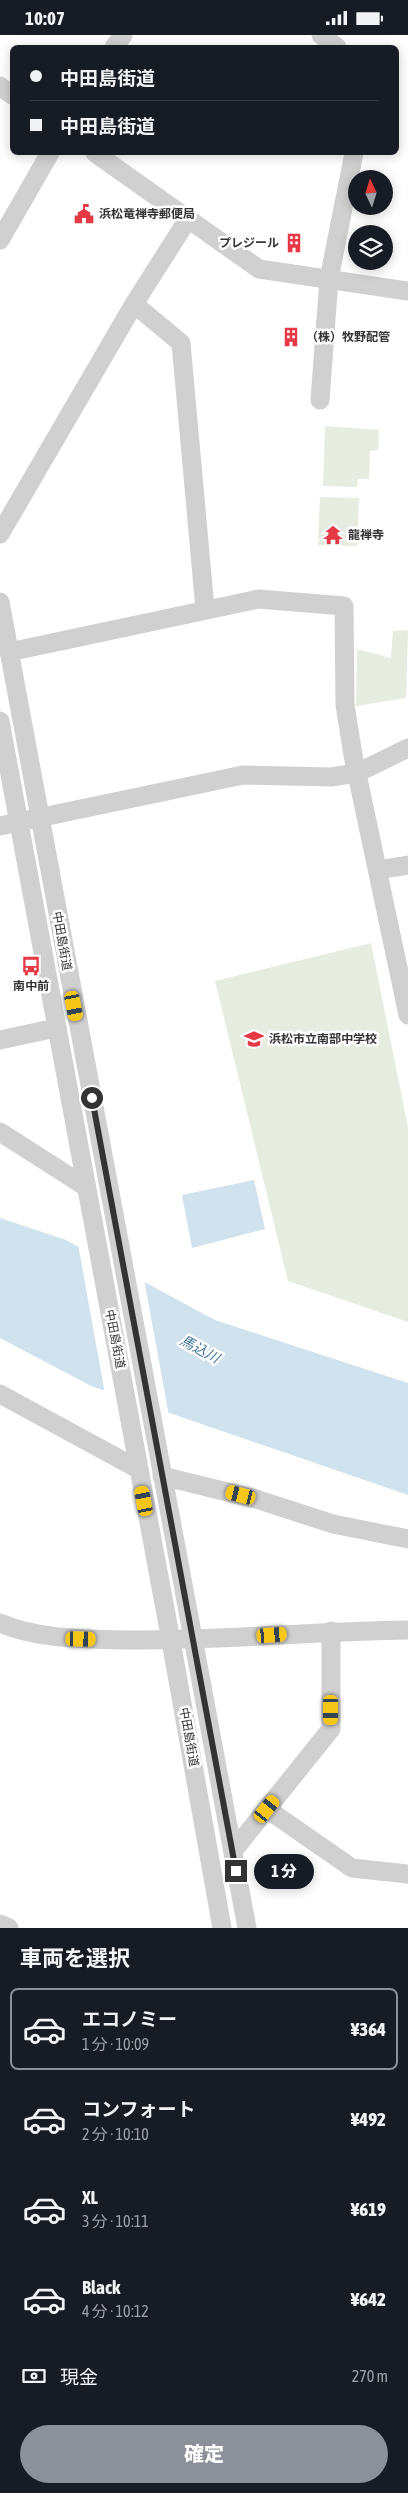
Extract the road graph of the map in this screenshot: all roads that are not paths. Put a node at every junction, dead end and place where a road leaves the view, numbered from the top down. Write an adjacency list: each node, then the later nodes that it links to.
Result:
1 (321, 35): 2 (street)
2 (334, 45)
3 (49, 155): 7 (street)
4 (98, 155): 6 (street)
5 (354, 155): 8 (street)
6 (188, 219): 8 (street); 10 (street)
7 (0, 240)
8 (329, 279): 9 (street); 11 (street)
9 (408, 291)
10 (134, 304): 12 (street); 14 (street)
11 (320, 400)
12 (0, 534)
13 (0, 602): 15 (street, 中田島街道)
14 (206, 609): 15 (street); 18 (street)
15 (9, 652): 19 (street, 中田島街道)
16 (0, 721): 20 (street, 中田島街道)
17 (408, 748): 18 (street)
18 (357, 773): 19 (street); 23 (street)
19 (40, 817): 20 (street); 32 (street, 中田島街道)
20 (19, 822): 21 (street); 26 (street, 中田島街道)
21 (0, 826)
22 (408, 865): 23 (street)
23 (378, 869): 24 (street)
24 (402, 959): 25 (street)
25 (408, 1015)
26 (56, 1029): 27 (street); 29 (street, 中田島街道)
27 (0, 1040)
28 (0, 1132): 29 (street)
29 (86, 1187): 31 (street, 中田島街道)
30 (0, 1394): 31 (street)
31 (138, 1469): 37 (street, 中田島街道)
32 (162, 1475): 33 (street); 38 (street, 中田島街道)
33 (408, 1539)
34 (0, 1623): 37 (street)
35 (408, 1630): 36 (street)
36 (330, 1631): 38 (street); 39 (street)
37 (171, 1641): 38 (street); 44 (street, 中田島街道)
38 (193, 1641): 40 (street, 中田島街道)
39 (267, 1809): 40 (street); 41 (street)
40 (233, 1851): 45 (street, 中田島街道)
41 (408, 1874)
42 (0, 1925): 43 (street)
43 (9, 1928)
44 (222, 1928)
45 (247, 1928)

